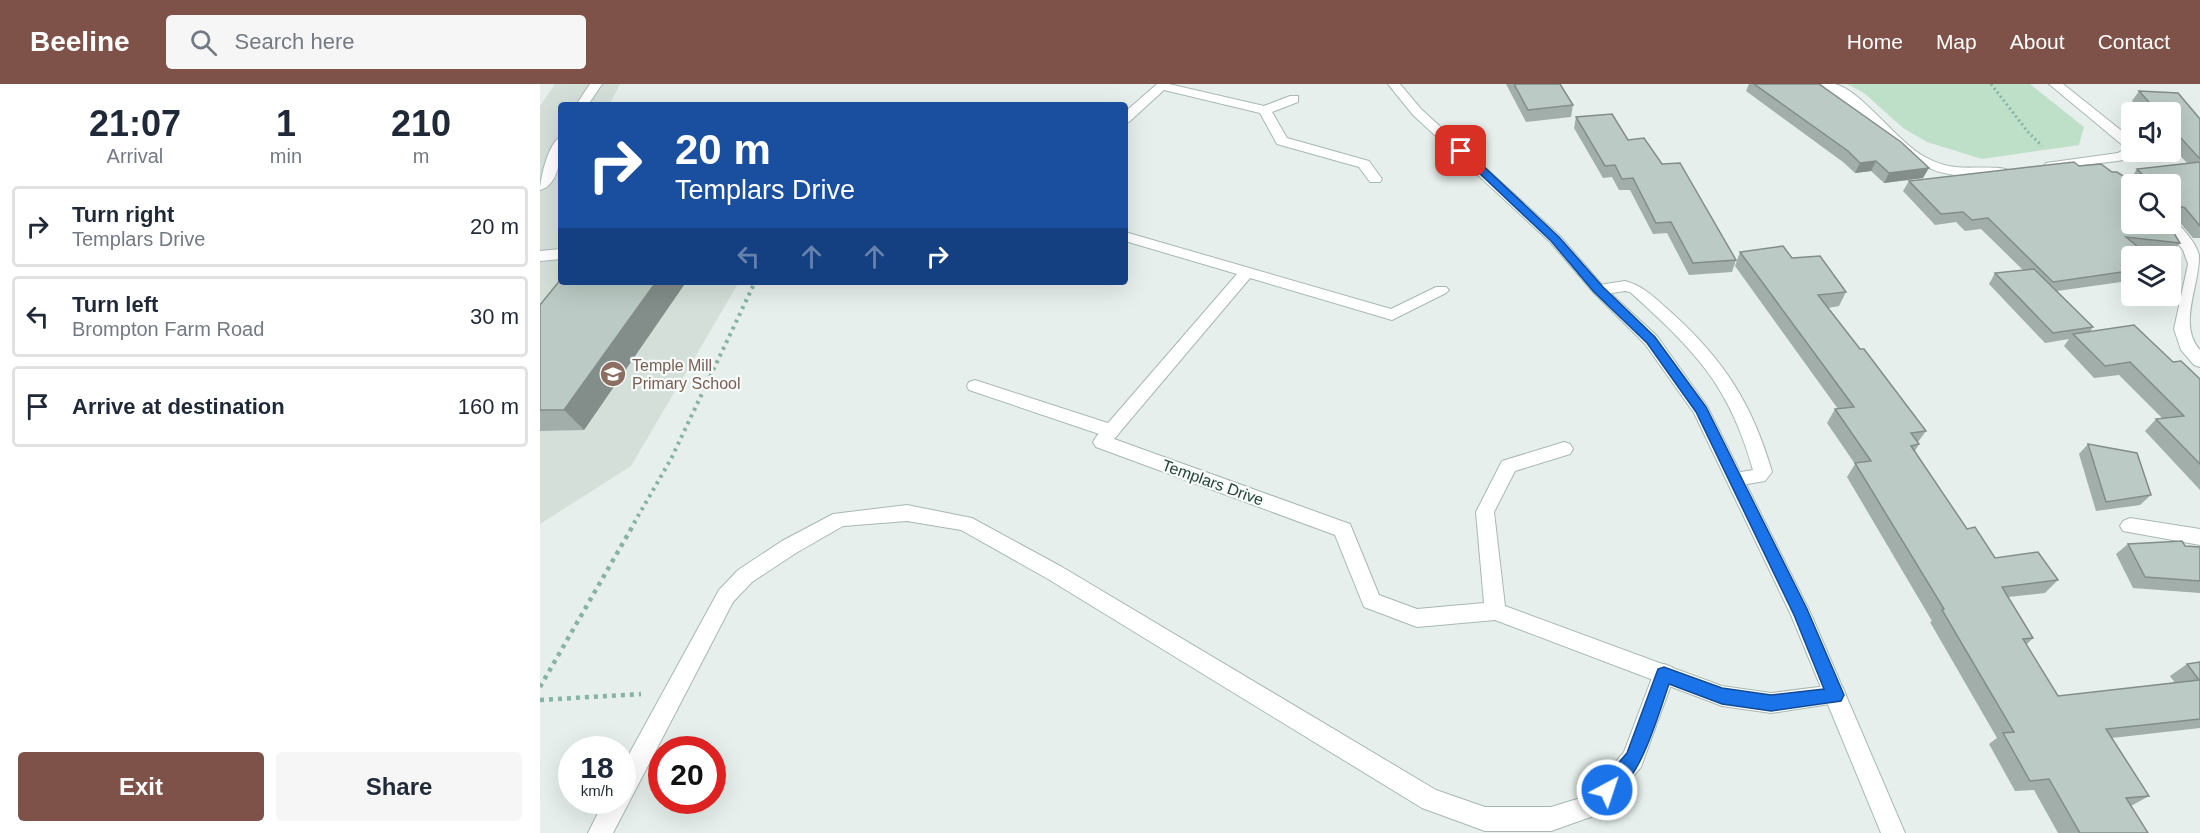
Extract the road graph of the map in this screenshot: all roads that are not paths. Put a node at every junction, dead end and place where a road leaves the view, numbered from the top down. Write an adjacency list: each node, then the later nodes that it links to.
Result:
1 (596, 84): 6 (street)
2 (1394, 84): 24 (street)
3 (1827, 84): 14 (street)
4 (2055, 84): 9 (street)
5 (1294, 99): 7 (street)
6 (584, 102)
7 (1265, 110): 8 (street); 16 (street)
8 (1128, 116)
9 (2121, 136)
10 (558, 149): 17 (street)
11 (2121, 156): 12 (street)
12 (2093, 161): 13 (street); 15 (street)
13 (2042, 167)
14 (2018, 170)
15 (2109, 173)
16 (1375, 179)
17 (540, 186)
18 (2178, 234): 25 (street)
19 (1128, 237): 22 (street)
20 (558, 254): 21 (street)
21 (540, 256)
22 (1247, 272): 23 (street); 27 (street)
23 (1441, 290)
24 (1599, 290): 29 (street); 29 (street)
25 (2200, 362)
26 (975, 386): 27 (street)
27 (1111, 431): 32 (street, Templars Drive)
28 (1564, 449): 32 (street)
29 (1735, 479): 34 (street)
30 (2130, 526): 31 (street)
31 (2200, 537)
32 (1495, 611): 33 (street, Templars Drive)
33 (1664, 674): 34 (street, Templars Drive); 35 (street)
34 (1835, 695): 38 (street)
35 (636, 765)
36 (610, 814): 37 (street)
37 (600, 833)
38 (1893, 833)

